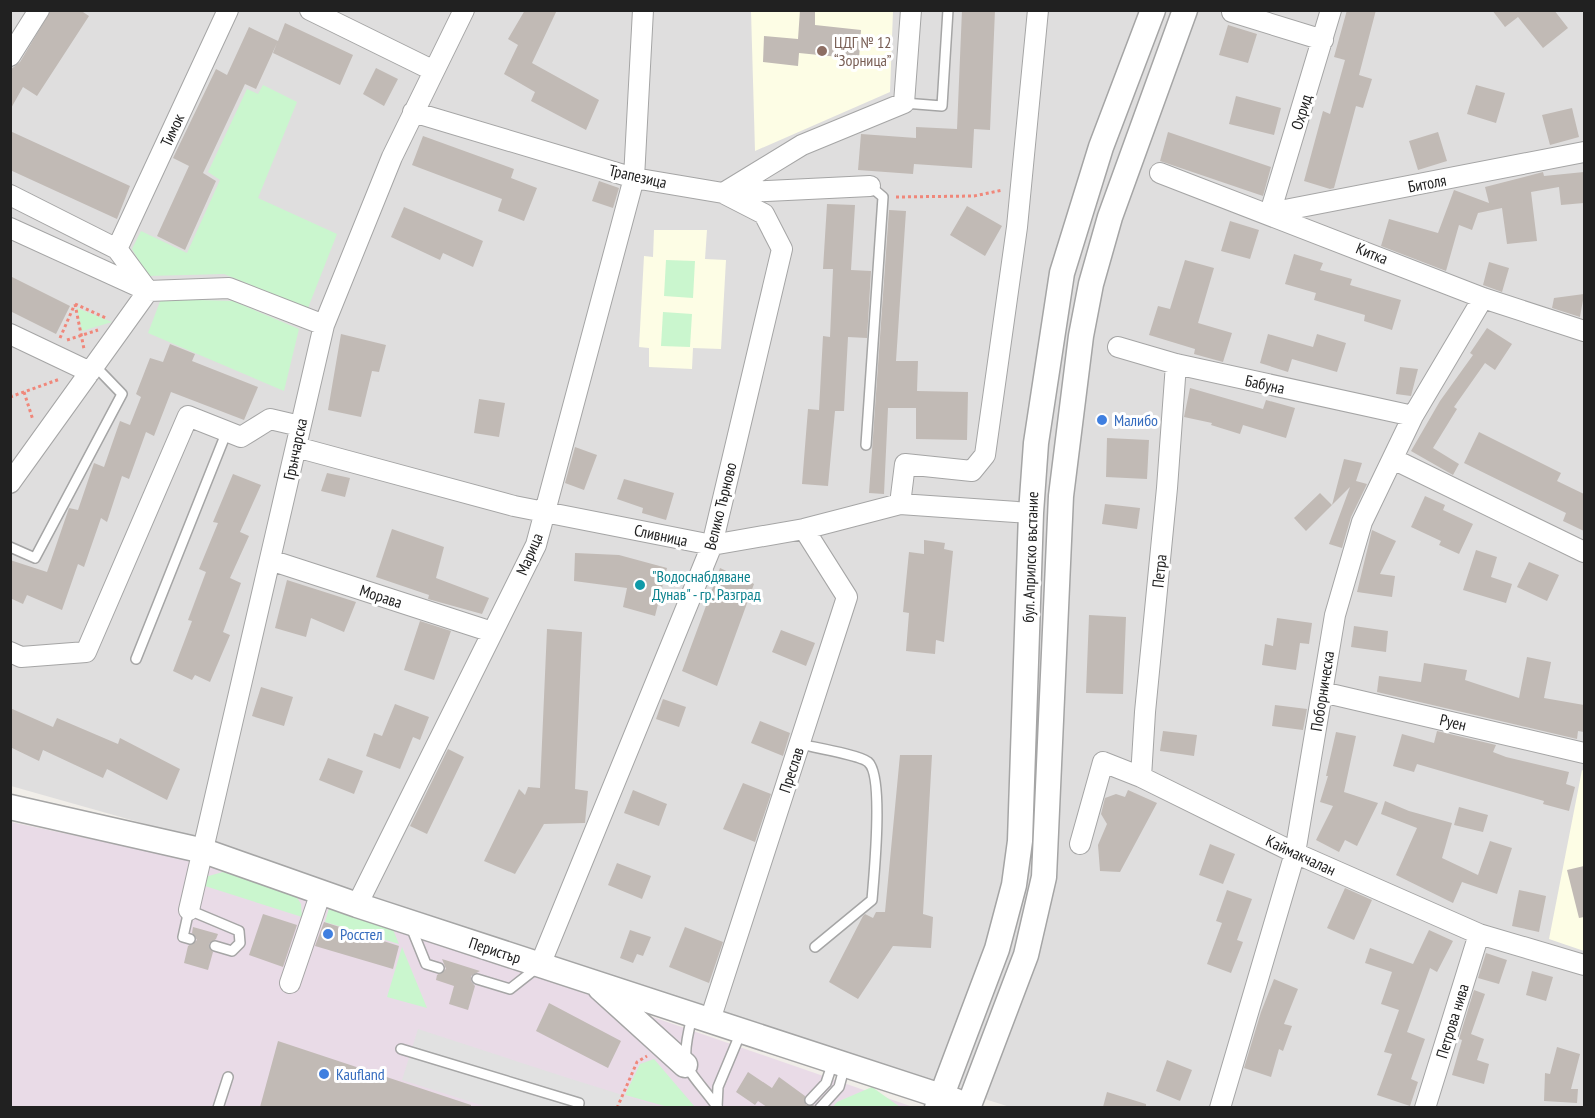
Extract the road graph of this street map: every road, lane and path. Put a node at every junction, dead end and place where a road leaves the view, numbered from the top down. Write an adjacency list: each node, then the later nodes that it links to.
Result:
1 (39, 10): 14 (street)
2 (228, 10): 27 (street, Тимок)
3 (310, 10): 15 (street)
4 (643, 10): 20 (street, Марица)
5 (911, 10): 16 (street)
6 (948, 10): 16 (lane)
7 (1038, 10): 21 (street)
8 (1153, 10): 51 (street, бул. Априлско въстание)
9 (1185, 10): 96 (street, бул. Априлско въстание)
10 (1331, 10): 13 (street, Охрид)
11 (459, 12): 15 (street, Грънчарска)
12 (1232, 12): 13 (street)
13 (1323, 40): 25 (street, Охрид)
14 (10, 56)
15 (432, 70): 17 (street, Грънчарска)
16 (904, 103): 23 (street)
17 (413, 112): 20 (street, Трапезица); 32 (street, Грънчарска)
18 (1584, 152): 25 (street, Битоля)
19 (1160, 173): 25 (street, Китка)
20 (634, 178): 23 (street, Трапезица); 50 (street, Марица)
21 (1021, 185): 22 (path); 49 (street)
22 (876, 191): 23 (street, Трапезица); 45 (lane)
23 (723, 193): 53 (street, Велико Търново)
24 (10, 195): 27 (street)
25 (1270, 213): 29 (street, Китка)
26 (10, 228): 28 (street)
27 (117, 249): 28 (street)
28 (148, 291): 31 (street); 32 (street)
29 (1483, 298): 33 (street, Китка); 41 (street, Поборническа)
30 (75, 304): 31 (path); 35 (path); 35 (path)
31 (122, 321): 35 (path); 38 (street)
32 (324, 325): 42 (street, Грънчарска)
33 (1584, 331)
34 (10, 334): 38 (street)
35 (81, 335): 38 (path)
36 (1118, 347): 37 (street, Бабуна)
37 (1176, 364): 41 (street, Бабуна); 63 (street, Петра)
38 (93, 369): 39 (path); 44 (street); 54 (lane)
39 (24, 392): 40 (path); 44 (path)
40 (10, 397)
41 (1413, 416): 47 (street, Поборническа)
42 (300, 426): 43 (street); 46 (street, Грънчарска)
43 (227, 431): 58 (street); 59 (lane)
44 (40, 442): 48 (street)
45 (866, 446)
46 (296, 447): 50 (street, Сливница); 56 (street, Грънчарска)
47 (1393, 459): 55 (street); 60 (street, Поборническа)
48 (10, 483)
49 (900, 504): 51 (street, Сливница); 52 (street, Сливница)
50 (545, 511): 53 (street, Сливница); 57 (street, Марица)
51 (1030, 513): 90 (street, бул. Априлско въстание)
52 (804, 529): 53 (street, Сливница); 61 (street, Преслав)
53 (712, 545): 76 (street, Велико Търново)
54 (10, 547)
55 (1584, 552)
56 (270, 560): 57 (street, Морава); 66 (street, Грънчарска)
57 (492, 632): 69 (street, Марица)
58 (10, 652)
59 (136, 659)
60 (1322, 692): 62 (street, Руен); 67 (street, Поборническа)
61 (800, 744): 75 (lane); 82 (street, Преслав)
62 (1584, 753)
63 (1141, 777): 65 (street, Каймакчалан); 67 (street, Каймакчалан)
64 (10, 807): 66 (street, Перистър)
65 (1080, 844)
66 (204, 851): 68 (street, Перистър); 70 (street, Грънчарска)
67 (1294, 853): 72 (street, Каймакчалан); 97 (street, Поборническа)
68 (321, 892): 69 (street, Перистър); 80 (street)
69 (357, 905): 71 (street, Перистър)
70 (189, 910): 73 (lane); 74 (lane)
71 (409, 922): 76 (street, Перистър); 78 (lane)
72 (1479, 934): 77 (street, Каймакчалан); 98 (street, Петрова нива)
73 (190, 939)
74 (214, 946)
75 (815, 946)
76 (540, 965): 79 (lane); 81 (street, Перистър)
77 (1584, 965)
78 (439, 968)
79 (477, 979)
80 (290, 983)
81 (593, 983): 82 (street, Перистър); 84 (street)
82 (701, 1018): 83 (street, Перистър); 87 (lane)
83 (742, 1030): 86 (street, Перистър); 94 (lane)
84 (662, 1044): 87 (street); 93 (path)
85 (401, 1049): 92 (lane)
86 (839, 1063): 89 (lane); 90 (street, Перистър); 95 (lane)
87 (685, 1065): 94 (lane)
88 (228, 1077): 91 (lane)
89 (810, 1100)
90 (939, 1102): 96 (street, Перистър)
91 (218, 1107)
92 (578, 1107)
93 (617, 1107)
94 (717, 1107)
95 (820, 1107)
96 (971, 1107)
97 (1220, 1107)
98 (1425, 1107)

